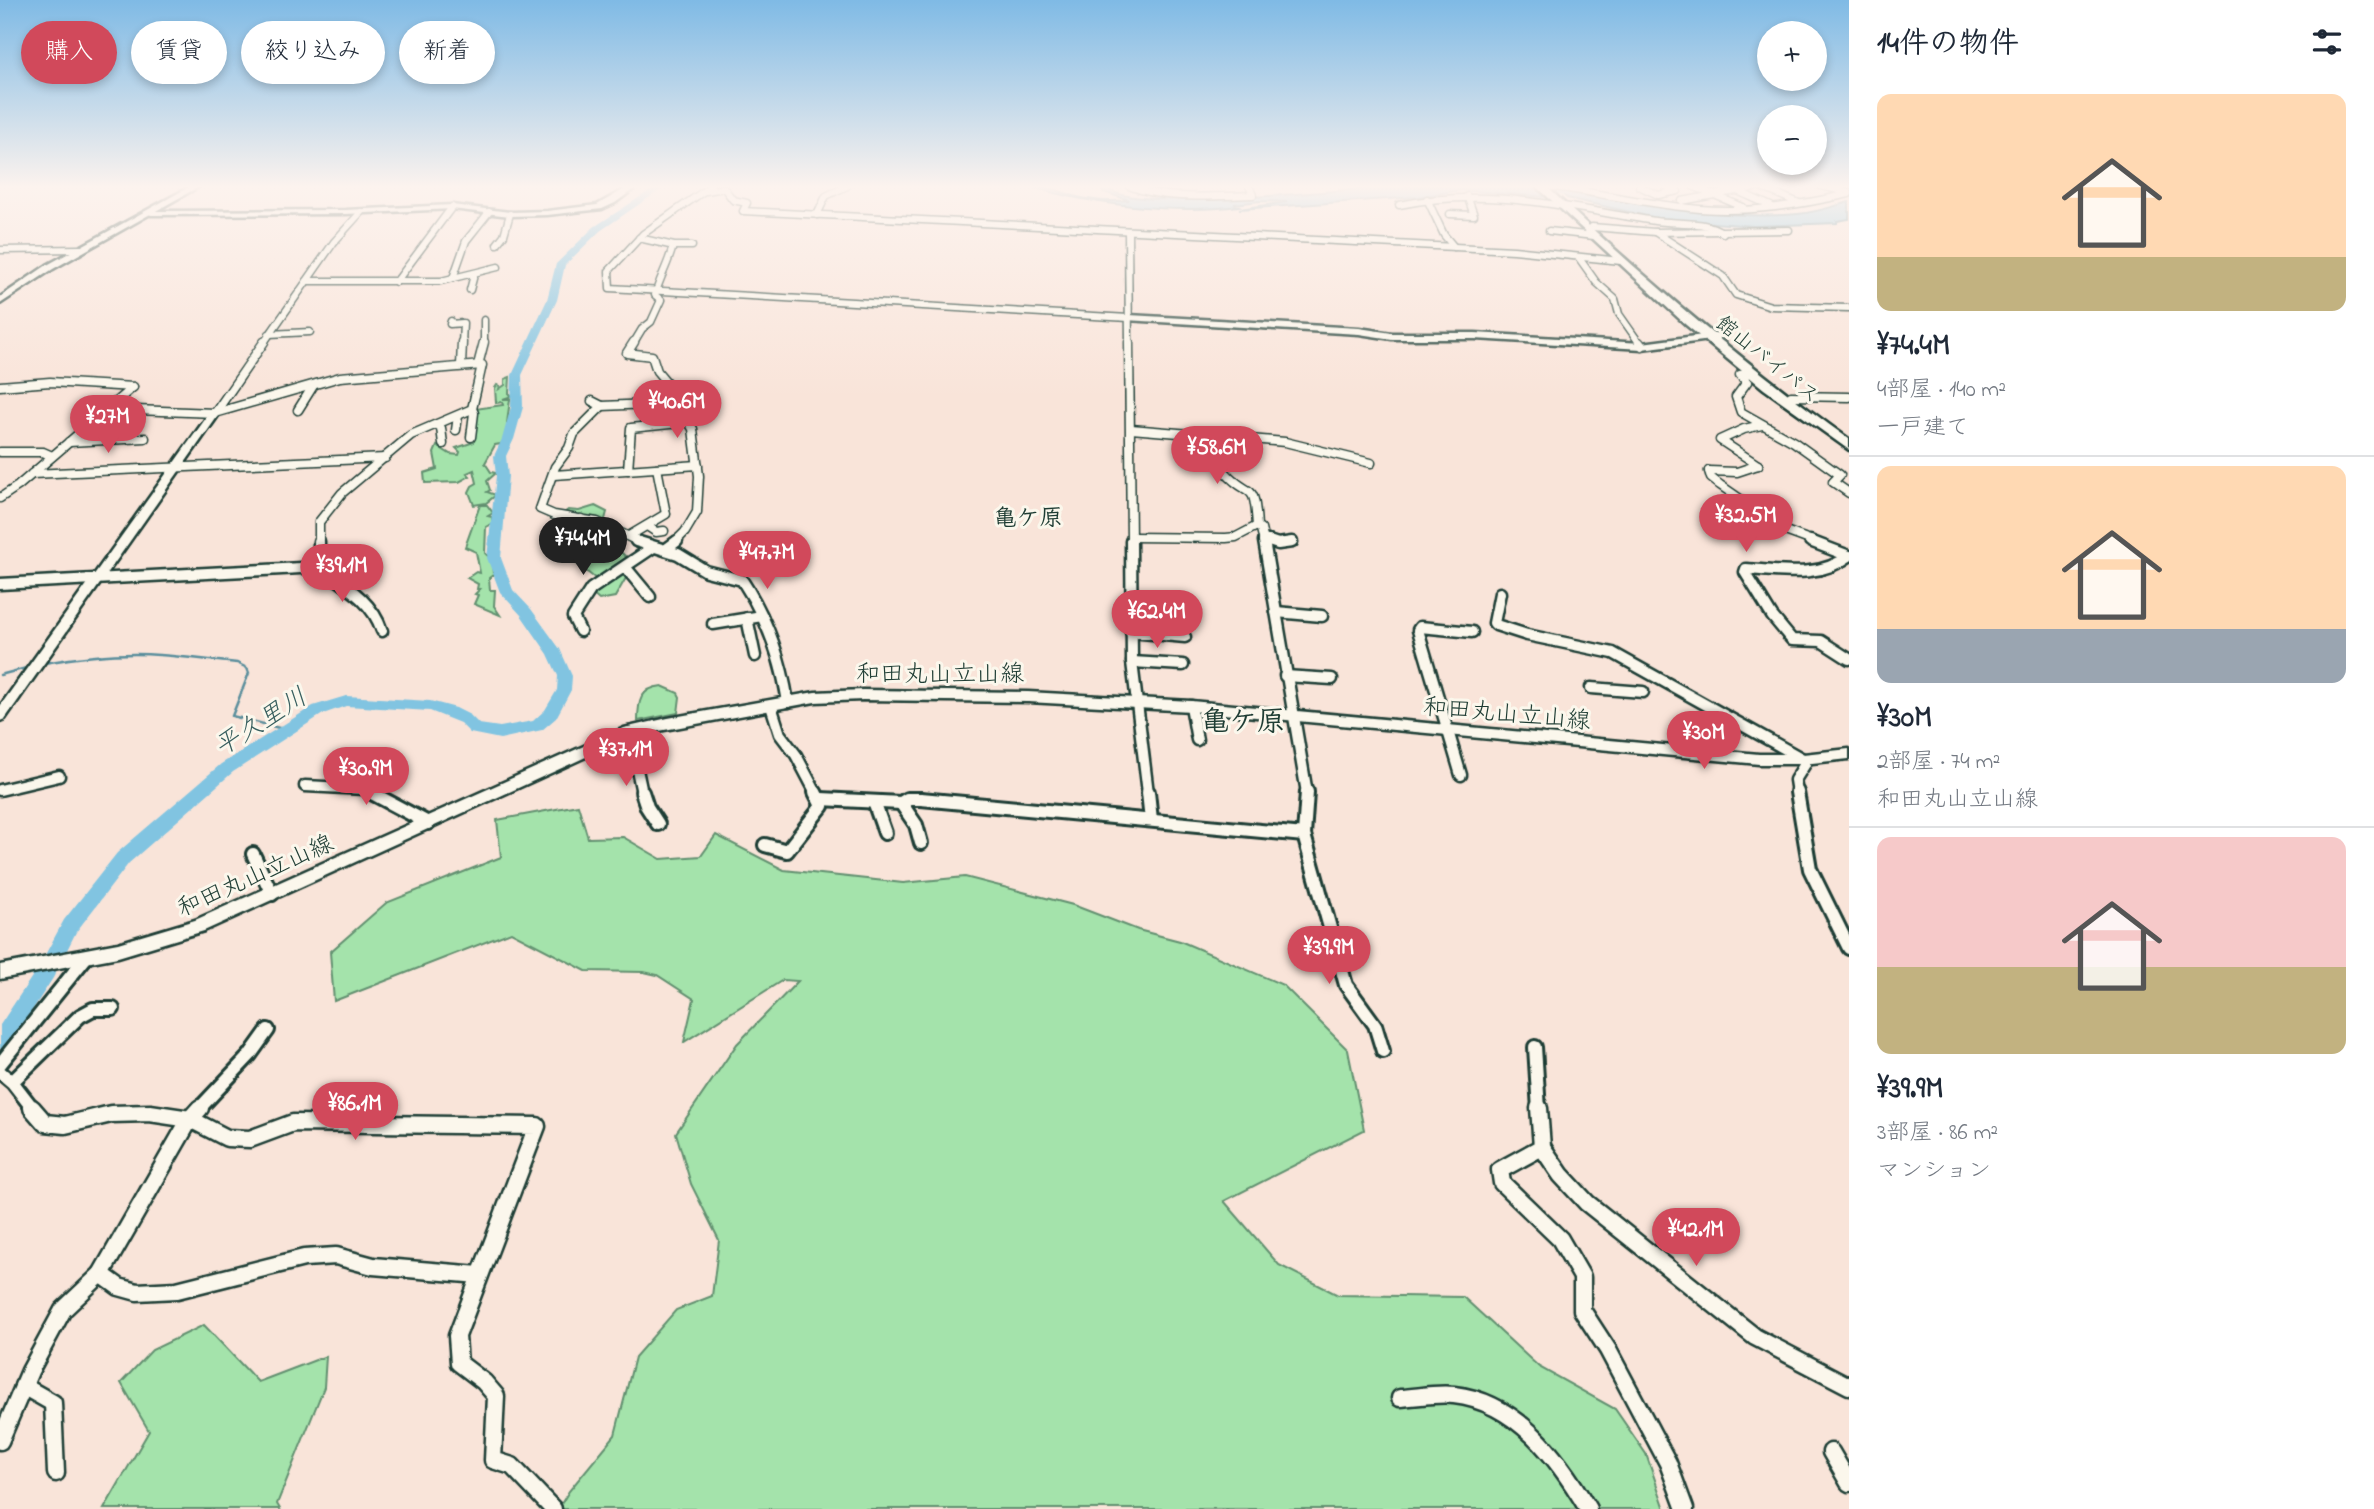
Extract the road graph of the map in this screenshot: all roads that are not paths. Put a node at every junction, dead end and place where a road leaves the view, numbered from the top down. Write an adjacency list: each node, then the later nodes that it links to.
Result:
1 (68, 256): 21 (main road)
2 (324, 256): 17 (street)
3 (415, 256): 18 (street)
4 (461, 256): 16 (street)
5 (622, 256): 20 (street)
6 (670, 256): 20 (street)
7 (1128, 256): 23 (street)
8 (1566, 256): 12 (street)
9 (1617, 256): 13 (highway, 館山バイパス)
10 (1622, 256): 28 (highway, 館山バイパス)
11 (1693, 256): 22 (street)
12 (1579, 258): 13 (street); 29 (street)
13 (1621, 261): 28 (highway, 館山バイパス)
14 (498, 267): 15 (street)
15 (474, 275): 16 (street); 19 (street)
16 (453, 278): 18 (street)
17 (307, 281): 18 (street); 27 (street)
18 (396, 282)
19 (470, 290)
20 (657, 290): 23 (street); 38 (street)
21 (0, 301)
22 (1849, 308)
23 (1129, 318): 29 (street); 48 (street)
24 (484, 320): 30 (street)
25 (451, 321): 31 (street)
26 (310, 332): 27 (street)
27 (269, 334): 43 (street)
28 (1714, 336): 29 (street); 32 (highway, 館山バイパス); 35 (highway, 館山バイパス)
29 (1642, 345)
30 (478, 365): 31 (street); 41 (street)
31 (461, 366): 34 (street)
32 (1754, 373): 47 (street); 56 (highway, 館山バイパス)
33 (0, 386): 40 (street)
34 (313, 386): 42 (street); 43 (street)
35 (1791, 396): 36 (street); 53 (highway, 館山バイパス)
36 (1849, 397)
37 (592, 401): 39 (street)
38 (674, 403): 39 (street); 45 (street)
39 (602, 407): 66 (street)
40 (108, 409): 43 (street); 54 (street)
41 (472, 409): 44 (street); 51 (street)
42 (299, 410)
43 (215, 413): 62 (street)
44 (458, 416): 46 (street); 49 (street)
45 (689, 422): 61 (street); 64 (street)
46 (438, 425): 55 (street); 59 (street)
47 (1762, 425): 67 (street); 80 (street)
48 (1131, 429): 50 (street); 75 (street)
49 (456, 430)
50 (1199, 434): 60 (street); 71 (street)
51 (471, 437)
52 (145, 438): 54 (street)
53 (1849, 438)
54 (69, 442): 58 (street)
55 (443, 444)
56 (1849, 446)
57 (0, 452): 58 (street)
58 (52, 456): 65 (street)
59 (385, 458): 62 (street); 81 (street)
60 (1371, 463)
61 (698, 465): 63 (street); 79 (street)
62 (177, 467): 65 (street); 83 (street)
63 (657, 468): 64 (street); 70 (street)
64 (628, 470): 66 (street)
65 (32, 474): 68 (street)
66 (554, 475): 69 (street)
67 (1849, 493)
68 (0, 498)
69 (581, 519): 72 (street); 72 (street)
70 (647, 526): 73 (street); 74 (street)
71 (1257, 526): 75 (street); 76 (street)
72 (617, 530): 74 (street)
73 (664, 531)
74 (629, 536): 78 (street)
75 (1132, 537): 94 (street)
76 (1264, 539): 77 (street); 87 (street)
77 (1292, 542)
78 (652, 548): 79 (street); 82 (street)
79 (665, 550): 88 (street)
80 (1849, 556): 98 (street)
81 (319, 567): 83 (street); 92 (street)
82 (626, 568): 86 (street); 93 (street)
83 (99, 579): 84 (street); 110 (street)
84 (0, 583)
85 (1500, 593): 115 (street)
86 (650, 597)
87 (1276, 612): 89 (street); 101 (street)
88 (762, 616): 90 (street); 106 (street)
89 (1322, 616)
90 (747, 618): 91 (street); 97 (street)
91 (713, 624)
92 (382, 631)
93 (580, 631)
94 (1131, 632): 96 (street); 99 (street)
95 (1472, 632): 111 (street)
96 (1185, 637)
97 (755, 656)
98 (1849, 659)
99 (1132, 662): 100 (street); 105 (street)
100 (1183, 666)
101 (1285, 676): 102 (street); 109 (street)
102 (1332, 679)
103 (1591, 688): 104 (street)
104 (1643, 692)
105 (1136, 701): 106 (street, 和田丸山立山線); 108 (street, 和田丸山立山線); 123 (street)
106 (788, 702): 107 (street, 和田丸山立山線)
107 (771, 706): 112 (street, 和田丸山立山線); 120 (street)
108 (1191, 706): 109 (street, 和田丸山立山線); 113 (street)
109 (1292, 715): 111 (street, 和田丸山立山線); 127 (street)
110 (0, 716)
111 (1448, 730): 115 (street, 和田丸山立山線); 116 (street)
112 (629, 732): 124 (street, 和田丸山立山線); 125 (street)
113 (1197, 740)
114 (1849, 754): 115 (street, 和田丸山立山線)
115 (1803, 759): 132 (street)
116 (1461, 775)
117 (58, 776): 119 (street)
118 (305, 786): 124 (street)
119 (0, 790)
120 (821, 800): 121 (street); 129 (street)
121 (874, 802): 122 (street); 126 (street)
122 (901, 803): 123 (street); 128 (street)
123 (1151, 820): 127 (street)
124 (428, 823): 131 (street, 和田丸山立山線)
125 (658, 824)
126 (885, 833)
127 (1304, 835): 138 (street)
128 (921, 843)
129 (765, 845)
130 (253, 853): 131 (street)
131 (272, 894): 133 (street, 和田丸山立山線)
132 (1849, 948)
133 (82, 957): 134 (street, 和田丸山立山線); 139 (street)
134 (0, 968)
135 (113, 1009): 141 (street)
136 (268, 1030): 142 (street)
137 (1535, 1047): 143 (street)
138 (1383, 1051)
139 (0, 1064)
140 (0, 1072): 141 (street)
141 (13, 1081): 142 (street)
142 (190, 1119): 144 (street); 145 (street)
143 (1542, 1147): 147 (street); 155 (street)
144 (101, 1274): 145 (street); 146 (street)
145 (479, 1275): 153 (street)
146 (23, 1386): 149 (street); 151 (street)
147 (1849, 1386)
148 (1400, 1398): 154 (street)
149 (0, 1441)
150 (1831, 1452): 152 (street)
151 (56, 1473)
152 (1849, 1483)
153 (553, 1509)
154 (1588, 1509)
155 (1685, 1509)

